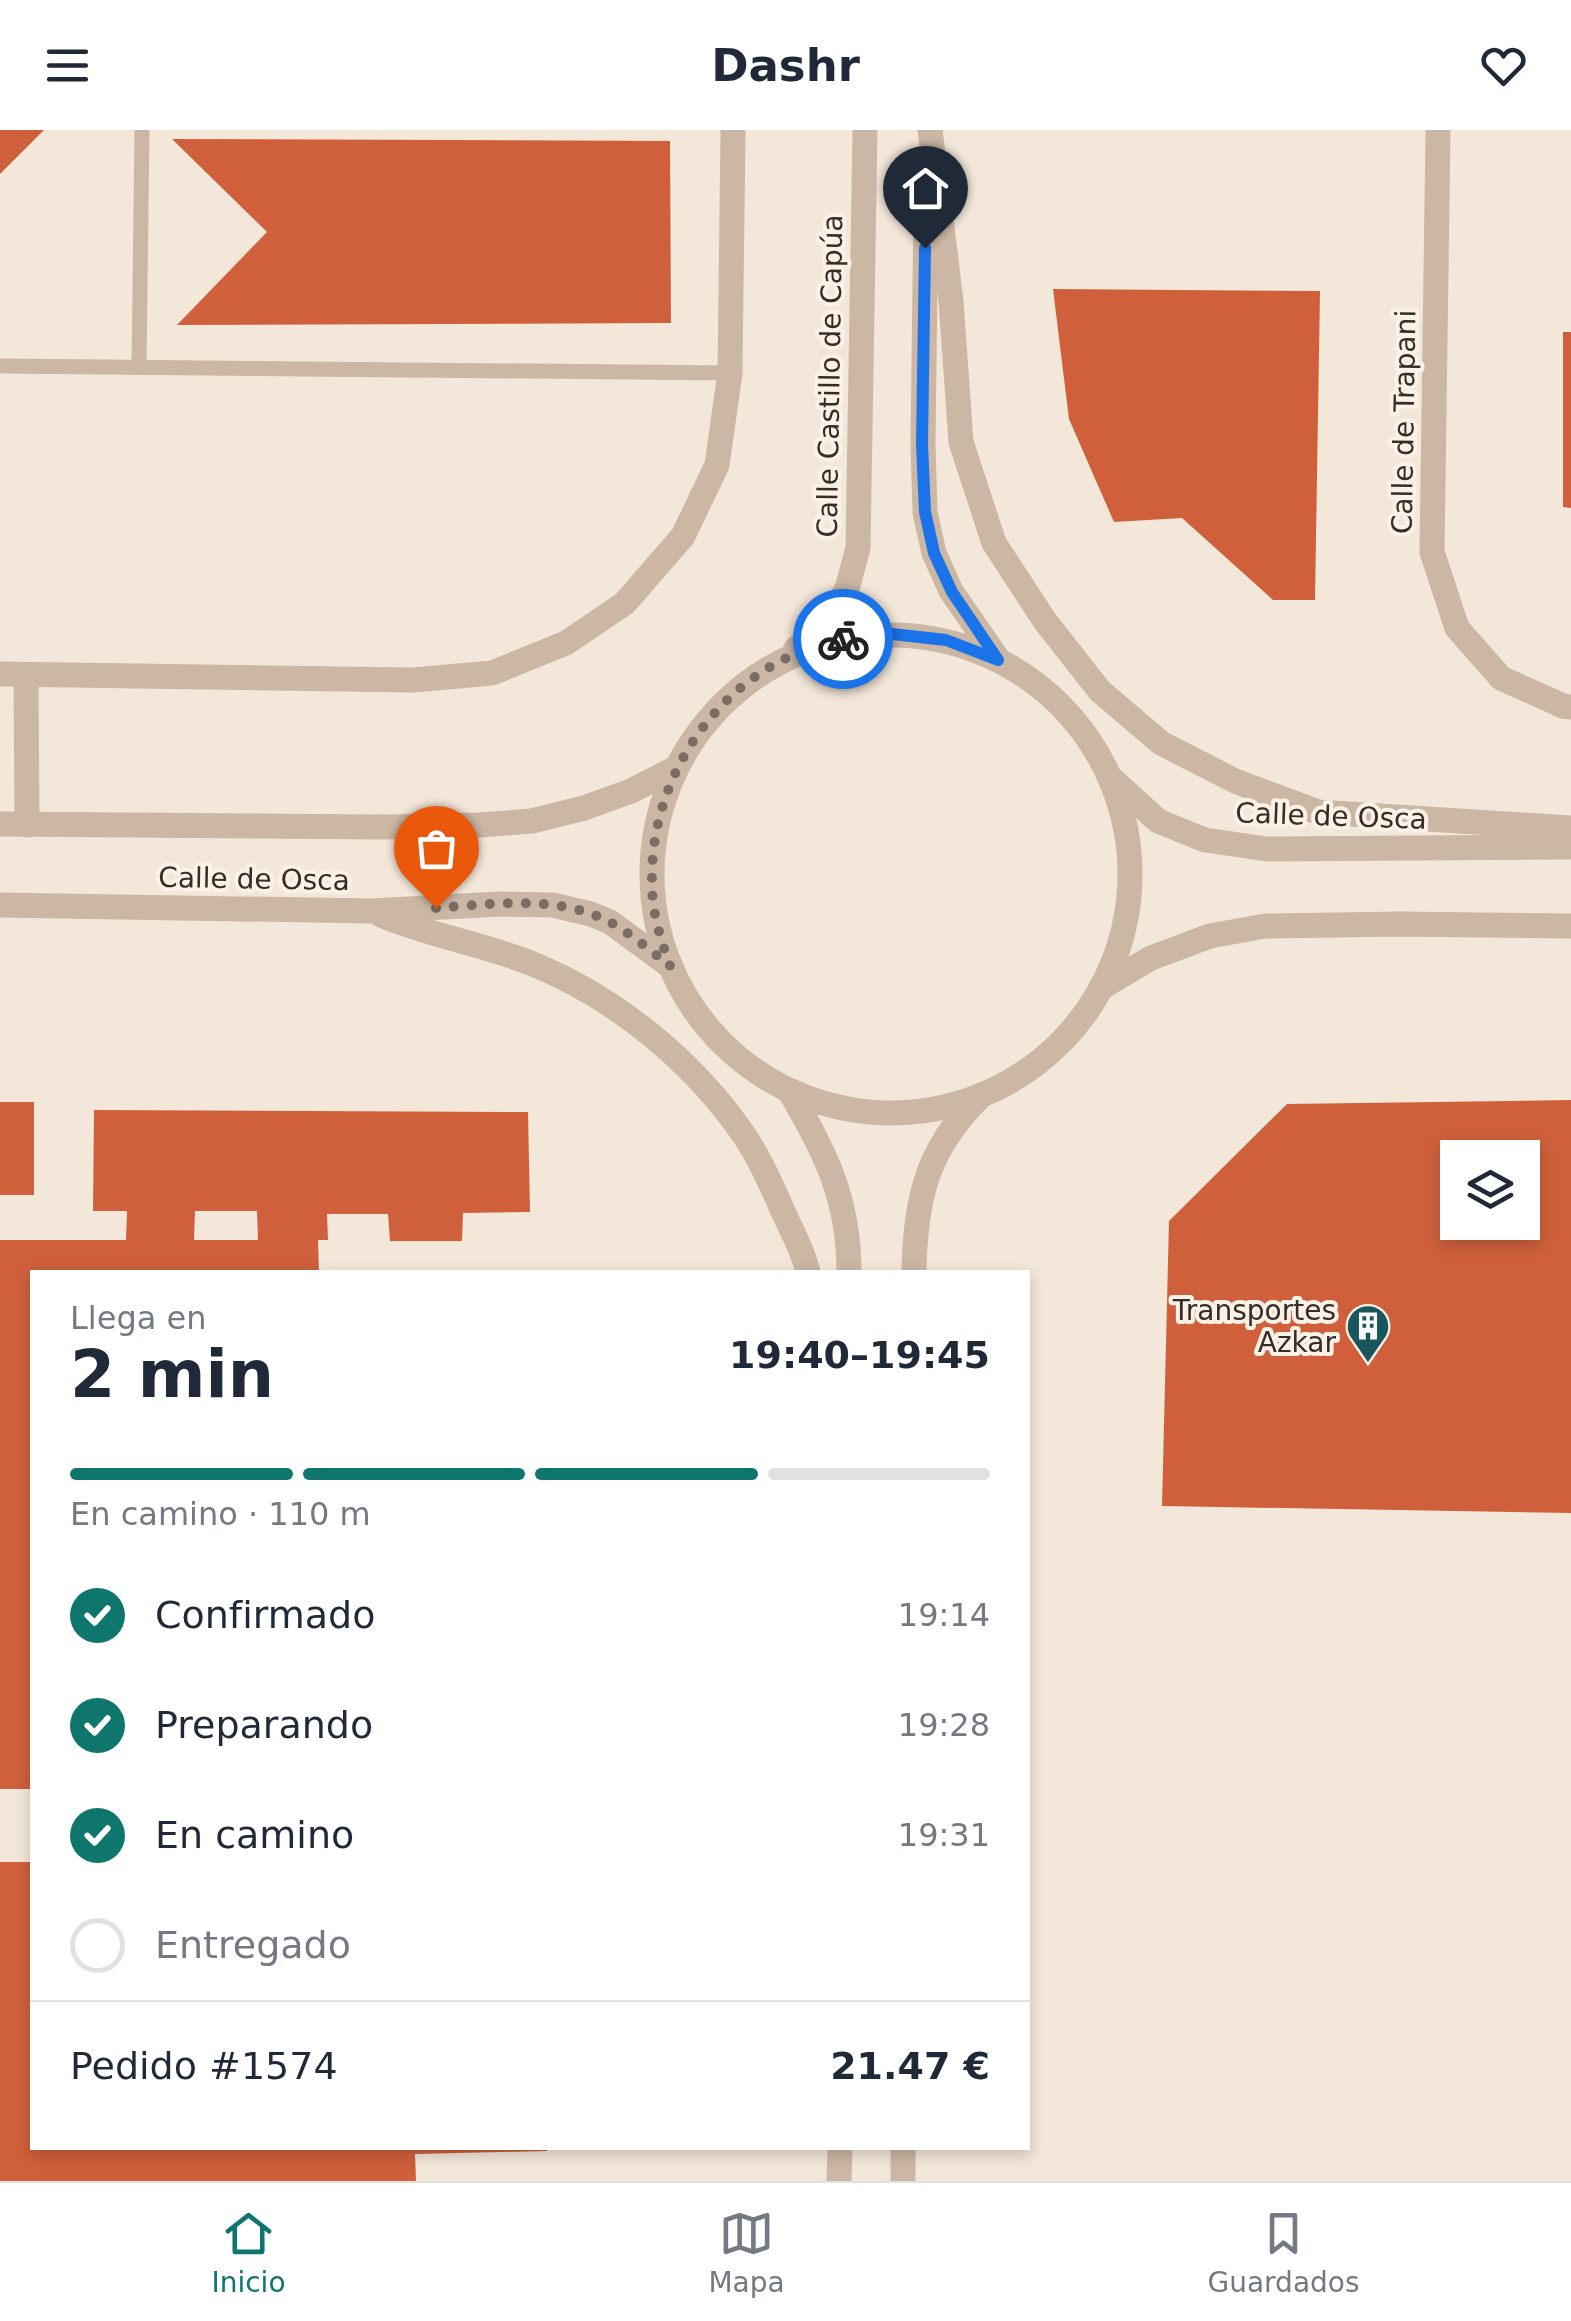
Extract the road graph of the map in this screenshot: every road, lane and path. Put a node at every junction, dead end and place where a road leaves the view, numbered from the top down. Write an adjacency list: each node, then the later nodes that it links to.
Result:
1 (142, 130): 7 (lane)
2 (733, 130): 8 (street)
3 (865, 130): 9 (street, Calle Castillo de Capúa)
4 (928, 130): 10 (street); 17 (street)
5 (1438, 130): 12 (street, Calle de Trapani)
6 (0, 366): 7 (lane)
7 (138, 367): 8 (lane)
8 (730, 374): 11 (street)
9 (786, 658): 10 (street); 13 (street)
10 (998, 660): 14 (street)
11 (13, 674): 16 (street)
12 (1571, 706)
13 (676, 768): 16 (street, Calle de Osca); 22 (street)
14 (1110, 778): 18 (street, Calle de Osca); 23 (street)
15 (0, 824): 16 (street, Calle de Osca)
16 (27, 825)
17 (1571, 828)
18 (1571, 848)
19 (0, 905): 20 (street, Calle de Osca)
20 (372, 911): 22 (street, Calle de Osca); 26 (street)
21 (1571, 926): 23 (street)
22 (670, 966): 24 (street)
23 (1104, 986): 25 (street)
24 (790, 1092): 25 (street); 27 (street)
25 (978, 1099): 28 (street)
26 (808, 1270)
27 (849, 1270)
28 (914, 1270)
29 (840, 2150): 31 (street)
30 (904, 2150): 32 (street)
31 (840, 2181)
32 (903, 2181)

